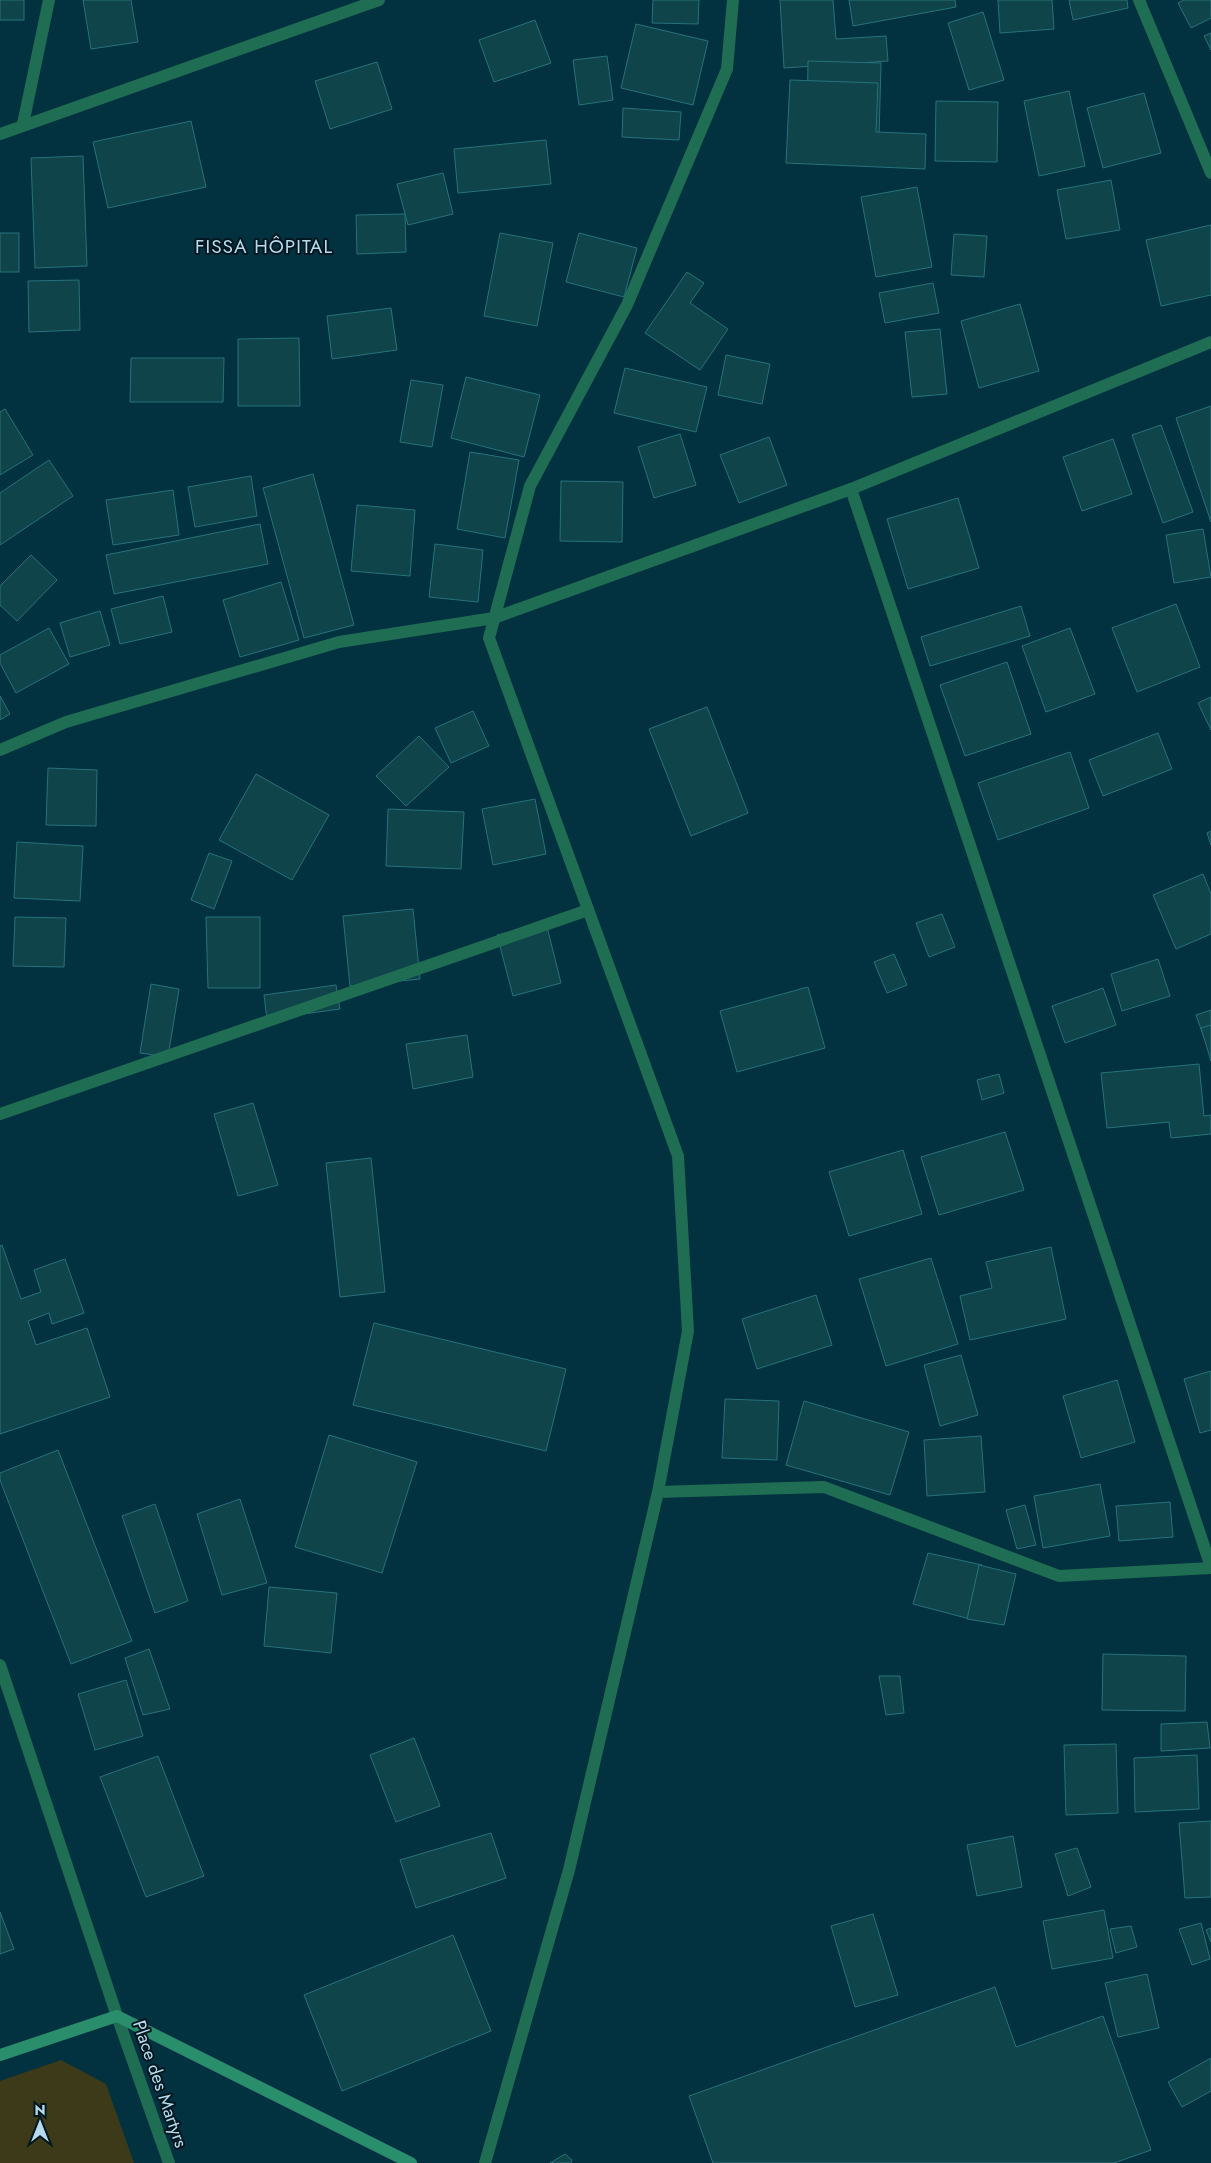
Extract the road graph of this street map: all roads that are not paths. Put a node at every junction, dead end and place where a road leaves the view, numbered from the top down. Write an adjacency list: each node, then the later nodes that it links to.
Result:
1 (49, 0): 5 (street)
2 (379, 0): 5 (street)
3 (733, 0): 10 (street)
4 (1139, 0): 7 (street)
5 (23, 124): 6 (street)
6 (0, 134)
7 (1211, 173)
8 (1211, 342): 9 (street)
9 (851, 489): 10 (street); 15 (street)
10 (494, 618): 11 (street); 12 (street)
11 (0, 750)
12 (588, 910): 13 (street); 14 (street)
13 (0, 1114)
14 (658, 1492): 15 (street); 21 (street)
15 (1211, 1568)
16 (0, 1665): 17 (street, Place des Martyrs)
17 (117, 2016): 18 (main road); 19 (street, Place des Martyrs); 20 (main road)
18 (0, 2055)
19 (169, 2163)
20 (412, 2163)
21 (485, 2163)

